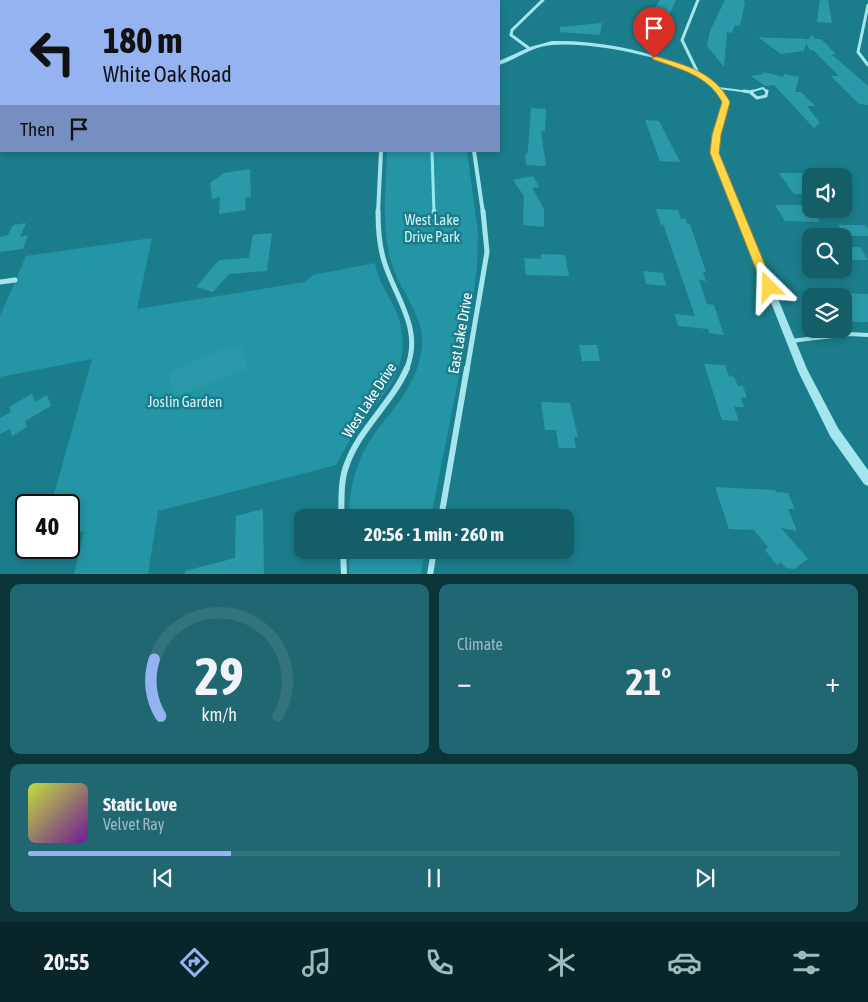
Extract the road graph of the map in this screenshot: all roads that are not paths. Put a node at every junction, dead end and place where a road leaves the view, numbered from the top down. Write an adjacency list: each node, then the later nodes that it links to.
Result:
1 (542, 0): 4 (street)
2 (698, 0): 7 (street)
3 (868, 5): 6 (street)
4 (530, 49): 5 (street); 7 (street)
5 (500, 63)
6 (868, 65)
7 (698, 73): 8 (street)
8 (718, 88): 9 (lane); 15 (street)
9 (750, 92): 9 (lane)
10 (381, 152): 17 (street, West Lake Drive)
11 (474, 152): 18 (street, East Lake Drive)
12 (15, 280): 13 (street)
13 (0, 282)
14 (868, 335): 15 (lane)
15 (791, 342): 16 (street)
16 (868, 480)
17 (341, 509)
18 (443, 509)
19 (343, 559): 21 (street)
20 (432, 559): 22 (street)
21 (344, 574)
22 (430, 574)

